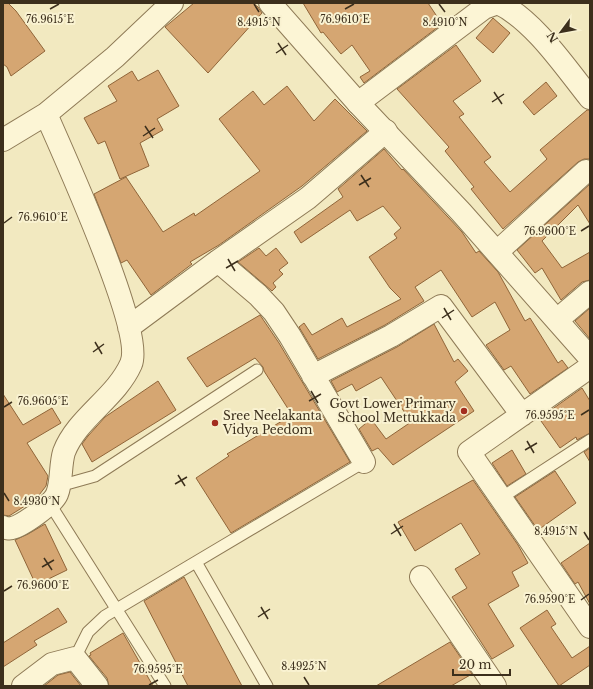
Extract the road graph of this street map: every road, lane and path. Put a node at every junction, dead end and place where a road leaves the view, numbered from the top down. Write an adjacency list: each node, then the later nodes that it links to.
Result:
1 (172, 3): 5 (street)
2 (270, 3): 4 (street)
3 (590, 98): 4 (street)
4 (358, 103): 6 (street)
5 (46, 114): 7 (street); 13 (street)
6 (386, 131): 9 (street); 10 (street)
7 (3, 140)
8 (586, 171): 9 (street)
9 (497, 252): 12 (street)
10 (218, 261): 13 (street); 17 (street)
11 (590, 292): 12 (street)
12 (557, 320): 14 (street)
13 (129, 327): 21 (street)
14 (590, 358)
15 (590, 367): 18 (street)
16 (257, 370): 21 (lane)
17 (313, 376): 18 (street); 20 (street)
18 (522, 415): 22 (street)
19 (590, 440): 22 (lane)
20 (364, 462): 25 (lane)
21 (59, 481): 23 (street)
22 (501, 498): 28 (street)
23 (50, 504): 24 (street); 27 (lane)
24 (3, 527)
25 (196, 562): 27 (lane); 33 (lane)
26 (421, 577): 34 (street)
27 (117, 609): 29 (lane); 32 (lane)
28 (590, 627)
29 (76, 658): 30 (street); 31 (street)
30 (23, 686)
31 (97, 686)
32 (165, 686)
33 (267, 686)
34 (495, 686)

